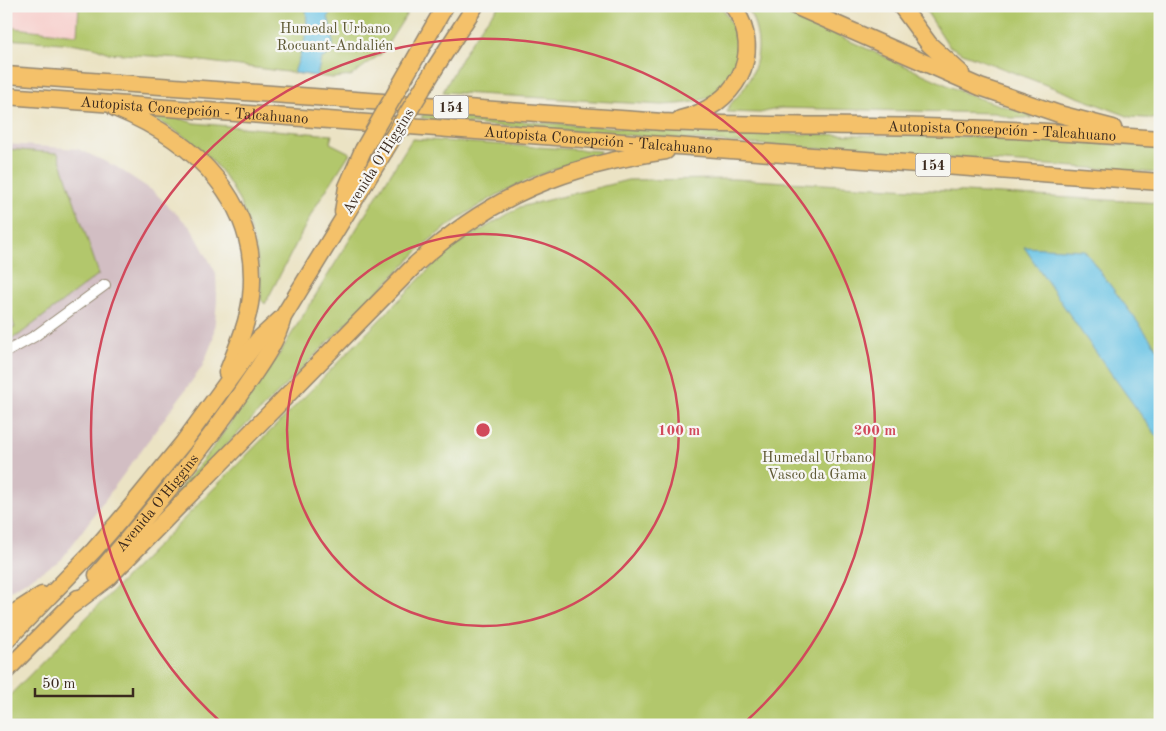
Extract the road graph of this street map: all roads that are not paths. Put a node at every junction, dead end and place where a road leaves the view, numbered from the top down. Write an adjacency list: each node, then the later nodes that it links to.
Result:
1 (444, 6): 14 (main road, bridge)
2 (475, 6): 14 (main road, Avenida O'Higgins, bridge)
3 (733, 6): 10 (main road)
4 (795, 6): 7 (main road)
5 (901, 6): 7 (main road)
6 (6, 75): 10 (main road, Autopista Concepción - Talcahuano / 154)
7 (980, 87): 11 (main road)
8 (6, 96): 9 (main road, Autopista Concepción - Talcahuano)
9 (94, 102): 12 (main road, Autopista Concepción - Talcahuano / 154); 18 (main road)
10 (662, 122): 11 (main road, Autopista Concepción - Talcahuano / 154)
11 (1156, 138)
12 (706, 148): 13 (main road, Autopista Concepción - Talcahuano / 154); 20 (main road)
13 (1160, 182)
14 (343, 218): 16 (main road, Avenida O'Higgins)
15 (105, 285): 17 (street)
16 (283, 317): 18 (main road, Avenida O'Higgins); 20 (main road, Avenida O'Higgins)
17 (6, 352)
18 (214, 402): 19 (main road, Avenida O'Higgins)
19 (69, 577): 21 (main road); 22 (main road, Avenida O'Higgins)
20 (71, 606): 23 (main road, Avenida O'Higgins)
21 (6, 618)
22 (6, 641)
23 (6, 671)

